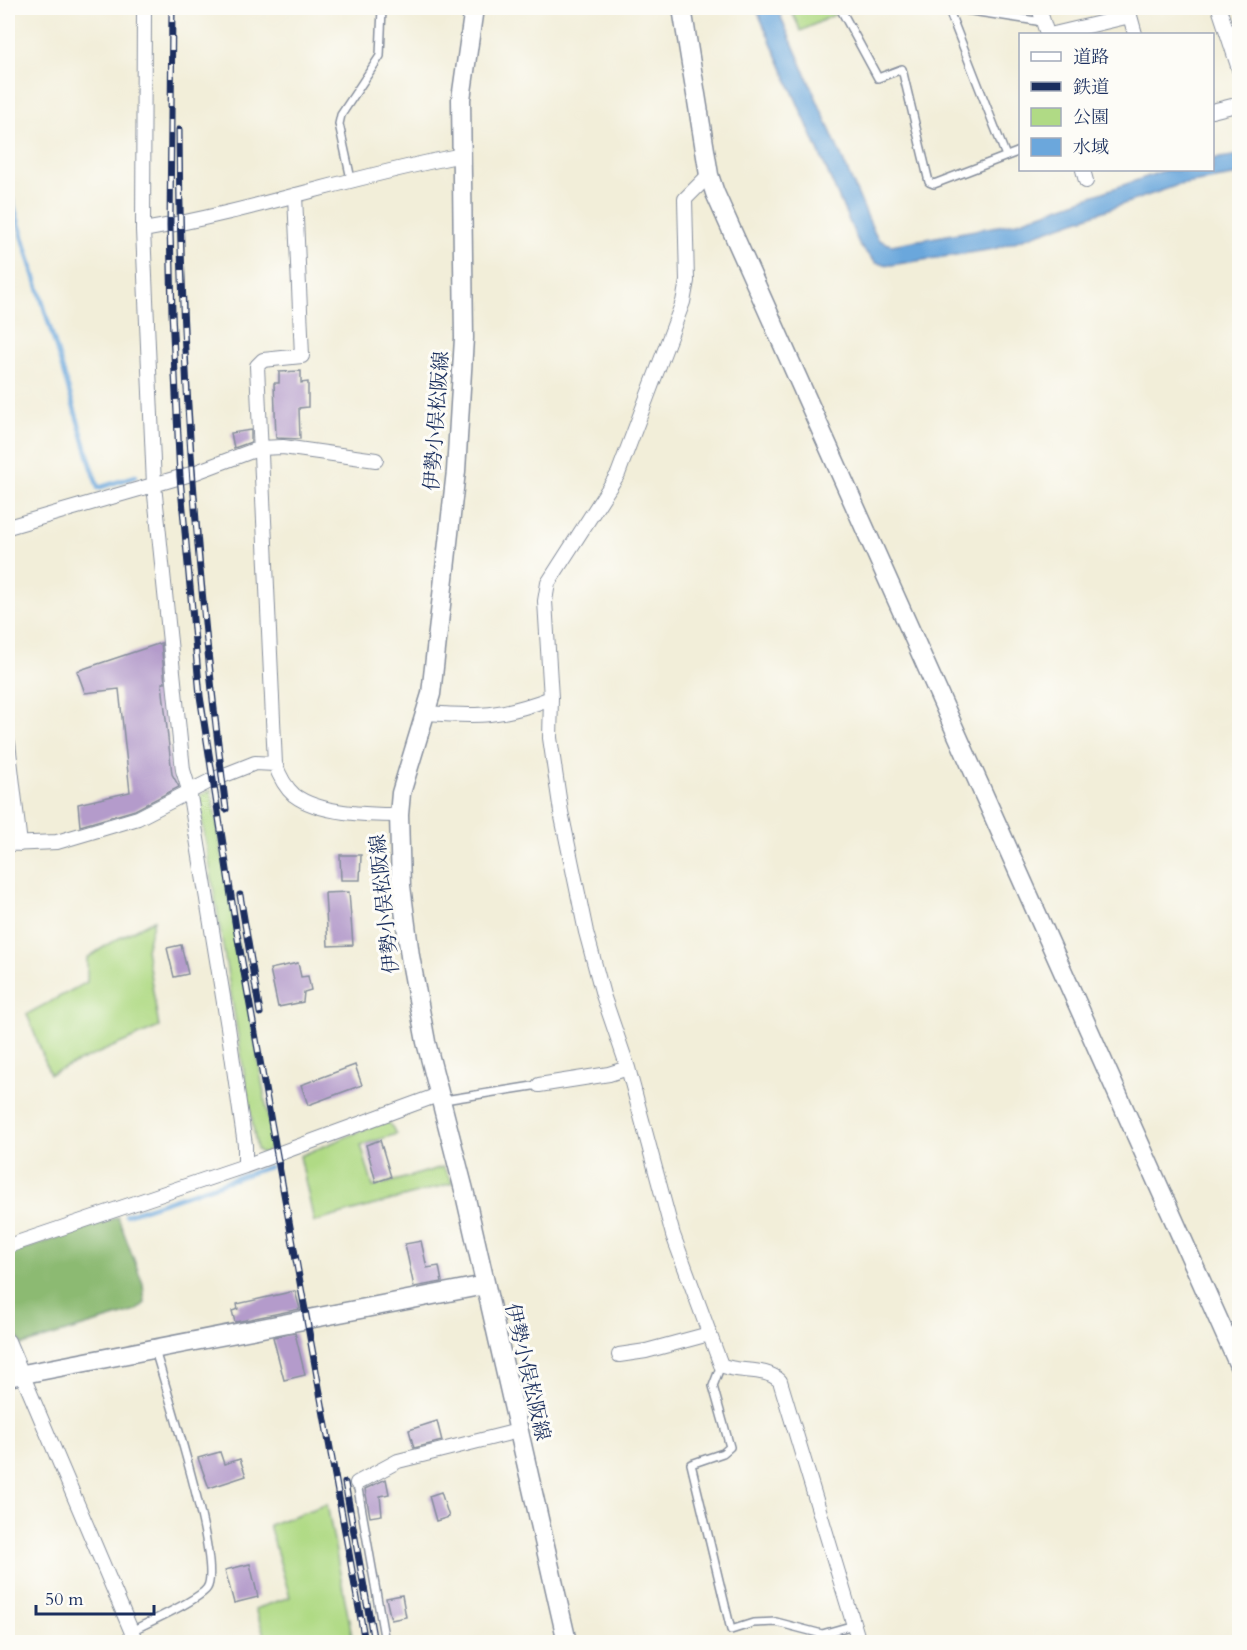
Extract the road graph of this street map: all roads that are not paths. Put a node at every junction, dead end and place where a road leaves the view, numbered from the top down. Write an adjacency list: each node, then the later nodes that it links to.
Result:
1 (144, 8): 21 (street)
2 (382, 8): 19 (lane)
3 (474, 8): 16 (street, 伊勢小俣松阪線)
4 (682, 8): 18 (street)
5 (840, 8): 17 (lane)
6 (950, 8): 9 (lane); 17 (lane)
7 (1039, 8): 9 (street)
8 (1219, 8): 12 (street)
9 (1045, 28)
10 (1058, 33): 11 (street)
11 (1135, 33)
12 (1239, 72)
13 (1239, 104): 14 (street)
14 (1214, 110)
15 (1019, 151): 17 (lane)
16 (463, 155): 19 (street); 27 (street, 伊勢小俣松阪線)
17 (1006, 156)
18 (709, 175): 26 (street); 44 (street)
19 (351, 179): 20 (street)
20 (295, 195): 21 (street); 22 (street)
21 (143, 230): 24 (street)
22 (260, 448): 23 (street); 24 (street); 29 (street)
23 (376, 460)
24 (154, 485): 25 (street); 30 (street)
25 (8, 527)
26 (551, 698): 27 (street); 33 (street)
27 (426, 713): 31 (street, 伊勢小俣松阪線)
28 (8, 743): 32 (street)
29 (275, 764): 30 (street); 31 (street)
30 (189, 790): 32 (street); 36 (street)
31 (399, 815): 35 (street, 伊勢小俣松阪線)
32 (14, 844)
33 (628, 1068): 34 (street); 39 (street)
34 (539, 1085): 35 (lane)
35 (439, 1098): 36 (street); 38 (street, 伊勢小俣松阪線)
36 (244, 1166): 37 (street)
37 (8, 1246)
38 (485, 1285): 41 (street); 46 (street, 伊勢小俣松阪線)
39 (709, 1334): 42 (street); 43 (street)
40 (8, 1341): 45 (street)
41 (155, 1350): 45 (street); 49 (lane)
42 (619, 1355)
43 (721, 1365): 48 (street); 48 (lane)
44 (1239, 1368)
45 (14, 1376): 49 (street)
46 (518, 1431): 47 (street); 51 (street, 伊勢小俣松阪線)
47 (357, 1483): 50 (lane)
48 (854, 1624): 52 (street)
49 (133, 1637)
50 (385, 1642)
51 (567, 1642)
52 (859, 1642)

